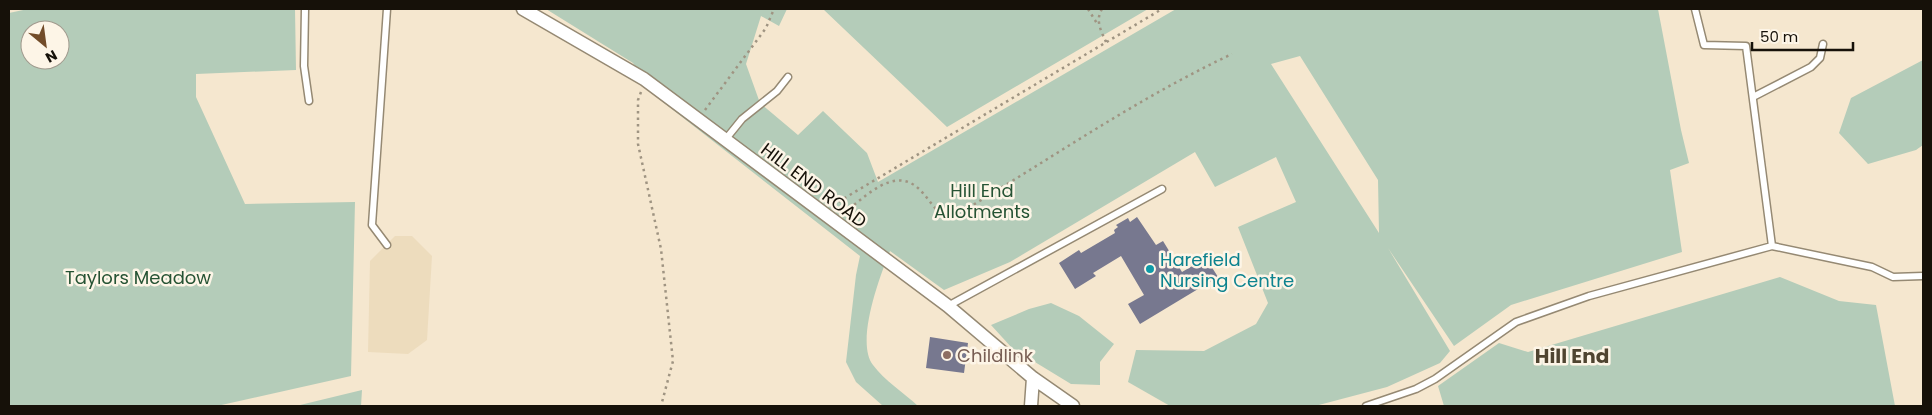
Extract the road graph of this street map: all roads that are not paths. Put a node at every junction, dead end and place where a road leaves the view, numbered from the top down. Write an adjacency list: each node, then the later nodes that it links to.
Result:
1 (305, 9): 8 (lane)
2 (387, 9): 11 (lane)
3 (524, 9): 9 (street, HILL END ROAD)
4 (1694, 9): 7 (lane)
5 (1823, 44): 7 (lane)
6 (788, 77): 9 (lane)
7 (1752, 97): 12 (lane)
8 (309, 101)
9 (725, 140): 14 (street, HILL END ROAD)
10 (1162, 188): 14 (lane)
11 (387, 245)
12 (1772, 246): 13 (lane); 18 (lane)
13 (1923, 276)
14 (948, 306): 15 (street, HILL END ROAD)
15 (1033, 378): 16 (street); 17 (street, HILL END ROAD)
16 (1031, 406)
17 (1073, 406)
18 (1366, 406)

